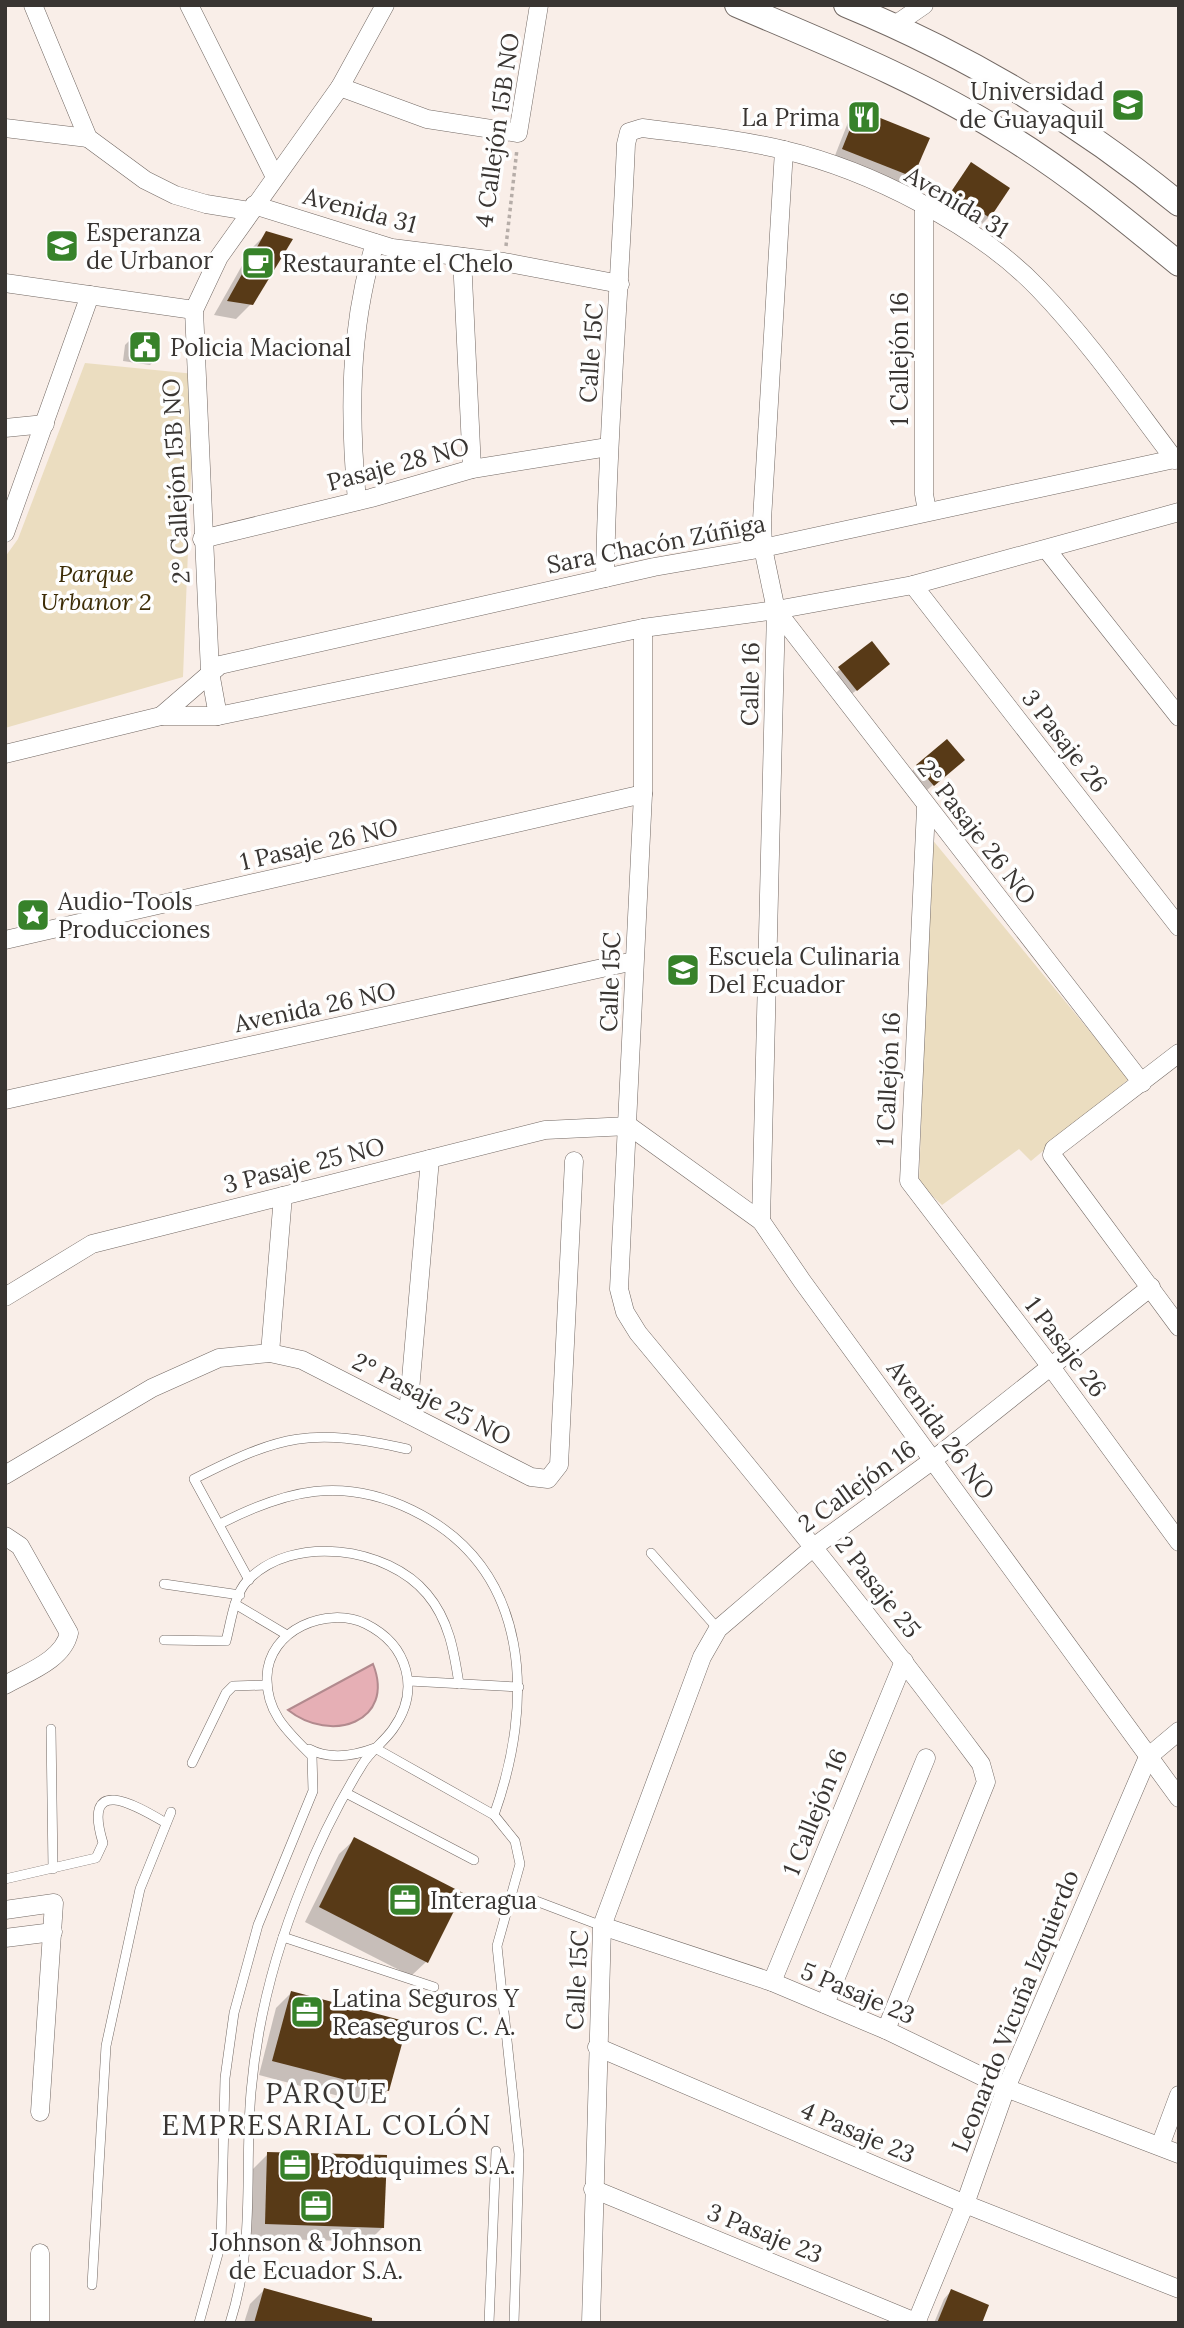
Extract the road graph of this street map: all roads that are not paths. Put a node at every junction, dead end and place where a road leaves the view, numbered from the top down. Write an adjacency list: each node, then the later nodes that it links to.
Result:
1 (33, 5): 12 (street)
2 (189, 5): 14 (street)
3 (385, 5): 9 (street, 2° Callejón 15B NO)
4 (539, 5): 9 (street, 4 Callejón 15B NO)
5 (737, 5): 20 (main road)
6 (846, 5): 8 (main road)
7 (924, 5): 8 (street)
8 (895, 25): 15 (main road)
9 (340, 88): 14 (street, 2° Callejón 15B NO)
10 (5, 128): 12 (street)
11 (629, 132): 13 (street, Avenida 31); 22 (street, Calle 15C)
12 (88, 138): 17 (street, Avenida 31)
13 (785, 150): 16 (street, Avenida 31); 35 (street, Calle 16)
14 (275, 177): 17 (street, 2° Callejón 15B NO)
15 (1179, 204)
16 (924, 207): 28 (street, Avenida 31); 31 (street, 1 Callejón 16)
17 (252, 208): 18 (street, Avenida 31); 24 (street, 2° Callejón 15B NO)
18 (375, 243): 19 (street, Avenida 31); 30 (street)
19 (463, 257): 22 (street, Avenida 31); 29 (street, 4 Callejón 15B NO)
20 (1179, 264)
21 (5, 283): 23 (street)
22 (620, 284): 27 (street, Calle 15C)
23 (90, 295): 24 (street); 25 (street)
24 (194, 310): 34 (street, 2° Callejón 15B NO)
25 (45, 424): 26 (street); 33 (street)
26 (5, 428)
27 (608, 447): 29 (street, Pasaje 28 NO); 37 (street, Calle 15C)
28 (1177, 459): 31 (street, Sara Chacón Zúñiga)
29 (472, 469): 30 (street, Pasaje 28 NO)
30 (357, 501): 34 (street, Pasaje 28 NO)
31 (927, 511): 35 (street, Sara Chacón Zúñiga)
32 (1178, 514): 36 (street, Sara Chacón Zúñiga)
33 (5, 533)
34 (202, 539): 41 (street, 2° Callejón 15B NO)
35 (763, 548): 37 (street, Sara Chacón Zúñiga); 39 (street, Calle 16)
36 (1047, 550): 38 (street, Sara Chacón Zúñiga); 44 (street)
37 (605, 578): 41 (street, Sara Chacón Zúñiga)
38 (913, 585): 39 (street, Sara Chacón Zúñiga); 48 (street, 3 Pasaje 26)
39 (776, 610): 40 (street, Sara Chacón Zúñiga); 47 (street, 2° Pasaje 26 NO); 59 (street, Calle 16)
40 (643, 628): 43 (street, Sara Chacón Zúñiga); 46 (street, Calle 15C)
41 (210, 672): 42 (street, Sara Chacón Zúñiga); 43 (street, 2° Callejón 15B NO)
42 (161, 716): 43 (street, Sara Chacón Zúñiga); 45 (street, Sara Chacón Zúñiga)
43 (218, 716)
44 (1179, 717)
45 (5, 754)
46 (643, 794): 49 (street, 1 Pasaje 26 NO); 50 (street, Calle 15C)
47 (926, 808): 52 (street, 2° Pasaje 26 NO); 57 (street, 1 Callejón 16)
48 (1179, 927)
49 (5, 940)
50 (634, 961): 53 (street, Avenida 26 NO); 54 (street, Calle 15C)
51 (1179, 1053): 52 (street)
52 (1142, 1083): 60 (street)
53 (5, 1100)
54 (629, 1126): 55 (street, 3 Pasaje 25 NO); 59 (street, Avenida 26 NO); 63 (street, Calle 15C)
55 (430, 1159): 58 (street, 3 Pasaje 25 NO); 66 (street)
56 (574, 1161): 66 (street, 2° Pasaje 25 NO)
57 (911, 1184): 65 (street, 1 Pasaje 26)
58 (283, 1196): 61 (street, 3 Pasaje 25 NO); 64 (street)
59 (761, 1221): 68 (street, Avenida 26 NO)
60 (1151, 1287): 62 (street); 65 (street, 2 Callejón 16)
61 (5, 1297)
62 (1179, 1326)
63 (638, 1333): 73 (street, 2 Pasaje 25)
64 (270, 1353): 66 (street, 2° Pasaje 25 NO); 69 (street, 2° Pasaje 25 NO)
65 (1051, 1367): 68 (street, 2 Callejón 16); 72 (street, 1 Pasaje 26)
66 (408, 1414)
67 (407, 1449): 70 (lane)
68 (933, 1460): 73 (street, 2 Callejón 16); 92 (street, Avenida 26 NO)
69 (5, 1475)
70 (220, 1524): 75 (lane); 87 (lane)
71 (5, 1536): 85 (street)
72 (1179, 1542)
73 (815, 1546): 78 (street, 2 Callejón 16); 82 (street, 2 Pasaje 25)
74 (651, 1553): 78 (lane)
75 (248, 1580): 77 (lane); 84 (lane)
76 (164, 1584): 77 (lane)
77 (238, 1599): 79 (lane); 80 (lane)
78 (718, 1629): 81 (street, 2 Callejón 16)
79 (286, 1635): 83 (lane); 86 (lane)
80 (164, 1640)
81 (702, 1657): 105 (street, Calle 15C)
82 (904, 1661): 109 (street, 1 Callejón 16); 112 (street, 2 Pasaje 25)
83 (409, 1681): 84 (lane); 91 (lane)
84 (459, 1684): 87 (lane)
85 (5, 1685)
86 (267, 1685): 90 (lane); 94 (lane)
87 (519, 1687): 98 (lane)
88 (51, 1728): 101 (lane)
89 (1179, 1731): 92 (street, Leonardo Vicuña Izquierdo)
90 (301, 1745): 91 (lane); 126 (lane)
91 (375, 1748): 95 (lane); 98 (lane)
92 (1148, 1756): 96 (street, Avenida 26 NO); 114 (street, Leonardo Vicuña Izquierdo)
93 (926, 1758): 111 (street)
94 (192, 1763)
95 (346, 1793): 100 (lane); 107 (lane)
96 (1179, 1798)
97 (171, 1812): 99 (lane)
98 (494, 1815): 103 (lane)
99 (166, 1823): 101 (lane); 123 (lane)
100 (474, 1860)
101 (53, 1868): 102 (lane)
102 (5, 1878)
103 (510, 1897): 105 (lane, 5 Pasaje 23); 129 (lane)
104 (5, 1910): 106 (street)
105 (602, 1926): 109 (street, 5 Pasaje 23); 113 (street, Calle 15C)
106 (52, 1932): 108 (street); 116 (street)
107 (283, 1937): 110 (lane); 127 (lane)
108 (5, 1938)
109 (772, 1982): 111 (street, 5 Pasaje 23)
110 (434, 1987)
111 (825, 2004): 112 (street, 5 Pasaje 23)
112 (887, 2030): 114 (street, 5 Pasaje 23)
113 (597, 2047): 120 (street, Calle 15C); 121 (street, 4 Pasaje 23)
114 (1006, 2088): 117 (street, 5 Pasaje 23); 121 (street, Leonardo Vicuña Izquierdo)
115 (1179, 2095): 117 (street)
116 (40, 2112)
117 (1160, 2146): 119 (street, 5 Pasaje 23)
118 (496, 2151): 128 (lane)
119 (1179, 2154)
120 (593, 2189): 130 (street, Calle 15C); 131 (street, 3 Pasaje 23)
121 (965, 2204): 124 (street, 4 Pasaje 23); 131 (street, Leonardo Vicuña Izquierdo)
122 (40, 2253): 125 (street)
123 (92, 2285)
124 (1179, 2289)
125 (40, 2323)
126 (199, 2323)
127 (230, 2323)
128 (489, 2323)
129 (514, 2323)
130 (590, 2323)
131 (917, 2323)

